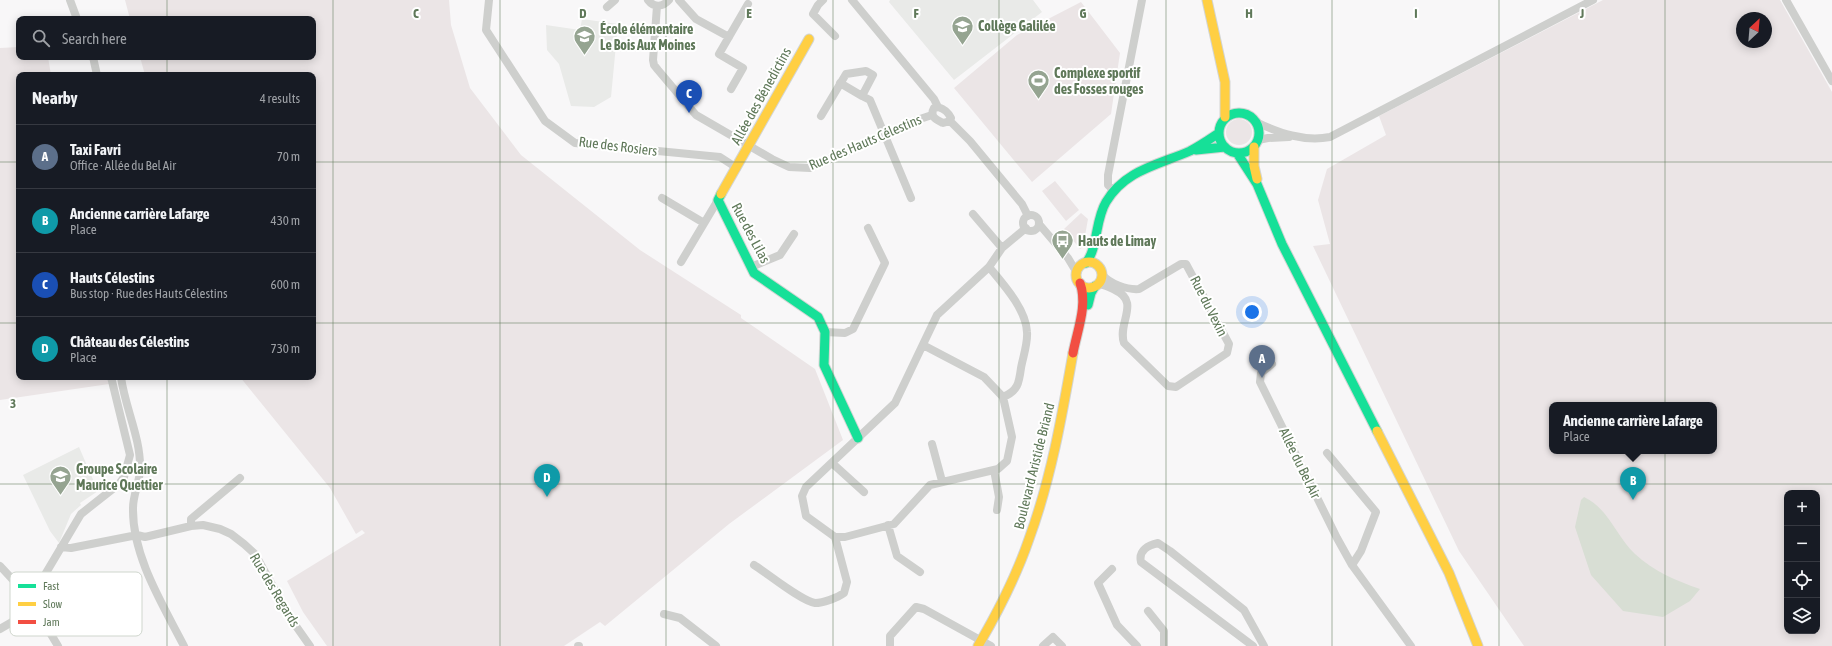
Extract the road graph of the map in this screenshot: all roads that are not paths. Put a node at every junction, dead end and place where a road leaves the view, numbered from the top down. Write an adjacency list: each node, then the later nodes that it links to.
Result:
1 (63, 0): 17 (street)
2 (70, 0): 17 (street)
3 (489, 0): 43 (street, Rue des Rosiers)
4 (615, 0): 16 (street)
5 (648, 0): 15 (street)
6 (669, 0): 15 (street)
7 (679, 0): 19 (street)
8 (823, 0): 18 (street)
9 (852, 0): 28 (street)
10 (1142, 0): 45 (street)
11 (1207, 0): 24 (main road)
12 (1593, 0): 37 (street)
13 (1786, 0): 23 (street)
14 (748, 4): 19 (street)
15 (657, 6): 39 (street, Rue des Hauts Célestins)
16 (607, 7)
17 (76, 15)
18 (835, 36)
19 (729, 38): 26 (street)
20 (810, 39): 39 (main road, Allée des Bénedictins)
21 (94, 60): 22 (street)
22 (96, 72)
23 (1832, 81)
24 (1225, 82): 29 (main road); 32 (main road)
25 (840, 84): 27 (street); 27 (street); 31 (street)
26 (731, 90)
27 (862, 96): 36 (street)
28 (938, 107): 30 (street); 33 (street)
29 (1241, 112): 32 (main road); 34 (main road)
30 (932, 115): 33 (street); 36 (street, Rue des Hauts Célestins)
31 (821, 116)
32 (1225, 117): 35 (main road)
33 (950, 121): 51 (street)
34 (1256, 122): 37 (street); 38 (main road)
35 (1219, 133): 40 (main road); 41 (main road)
36 (884, 135): 39 (street, Rue des Hauts Célestins); 47 (street)
37 (1294, 136): 38 (street)
38 (1256, 144): 42 (main road); 44 (main road)
39 (749, 146): 43 (main road, Allée des Bénedictins)
40 (1225, 147): 41 (main road); 42 (main road)
41 (1192, 150): 45 (main road)
42 (1238, 153): 44 (main road)
43 (738, 168): 48 (main road, Rue des Lilas)
44 (1258, 184): 112 (main road)
45 (1113, 190): 49 (main road)
46 (662, 198): 52 (street)
47 (911, 198)
48 (718, 200): 52 (street); 61 (main road, Rue des Lilas)
49 (1104, 207): 60 (main road); 63 (main road)
50 (973, 214): 57 (street)
51 (1028, 216): 53 (street); 55 (street)
52 (704, 223): 59 (street)
53 (1039, 224): 55 (street); 58 (street)
54 (868, 228): 67 (street)
55 (1026, 228): 57 (street)
56 (794, 234): 61 (street)
57 (1002, 248): 62 (street)
58 (1068, 258): 60 (street); 64 (street)
59 (681, 262)
60 (1084, 264): 63 (main road); 64 (main road)
61 (751, 267): 67 (main road, Rue des Lilas)
62 (989, 267): 68 (street); 72 (street)
63 (1100, 270): 66 (main road); 66 (street, Rue du Vexin)
64 (1077, 273): 65 (main road)
65 (1080, 283): 66 (main road); 99 (main road, Boulevard Aristide Briand)
66 (1097, 285): 99 (main road, Boulevard Aristide Briand)
67 (825, 332): 73 (main road)
68 (923, 345): 72 (street); 73 (street)
69 (1272, 364): 88 (street, Allée du Bel Air)
70 (112, 380): 86 (street)
71 (121, 380): 84 (street)
72 (1003, 397): 77 (street)
73 (858, 438): 76 (street)
74 (932, 444): 79 (street)
75 (1327, 453): 88 (street)
76 (832, 463): 80 (street); 85 (street)
77 (994, 470): 79 (street); 81 (street)
78 (240, 478): 83 (street)
79 (942, 482): 82 (street)
80 (864, 492)
81 (997, 510)
82 (888, 525): 85 (street); 92 (street)
83 (191, 526): 84 (street, Rue des Regards); 102 (street, Rue des Regards)
84 (137, 536): 86 (street, Rue des Regards); 101 (street)
85 (835, 538): 87 (street)
86 (62, 547): 91 (street)
87 (754, 564)
88 (1352, 565): 111 (street, Allée du Bel Air)
89 (0, 566): 93 (street)
90 (1112, 569): 107 (street)
91 (47, 572)
92 (920, 572)
93 (10, 575)
94 (1148, 610): 108 (street)
95 (664, 614): 103 (street)
96 (10, 623): 97 (street)
97 (0, 630)
98 (51, 636): 100 (street)
99 (984, 644): 104 (street)
100 (58, 646)
101 (184, 646)
102 (310, 646)
103 (716, 646)
104 (890, 646)
105 (1043, 646): 106 (street)
106 (1062, 646)
107 (1137, 646)
108 (1164, 646)
109 (1254, 646): 110 (street)
110 (1264, 646)
111 (1411, 646)
112 (1478, 646)

